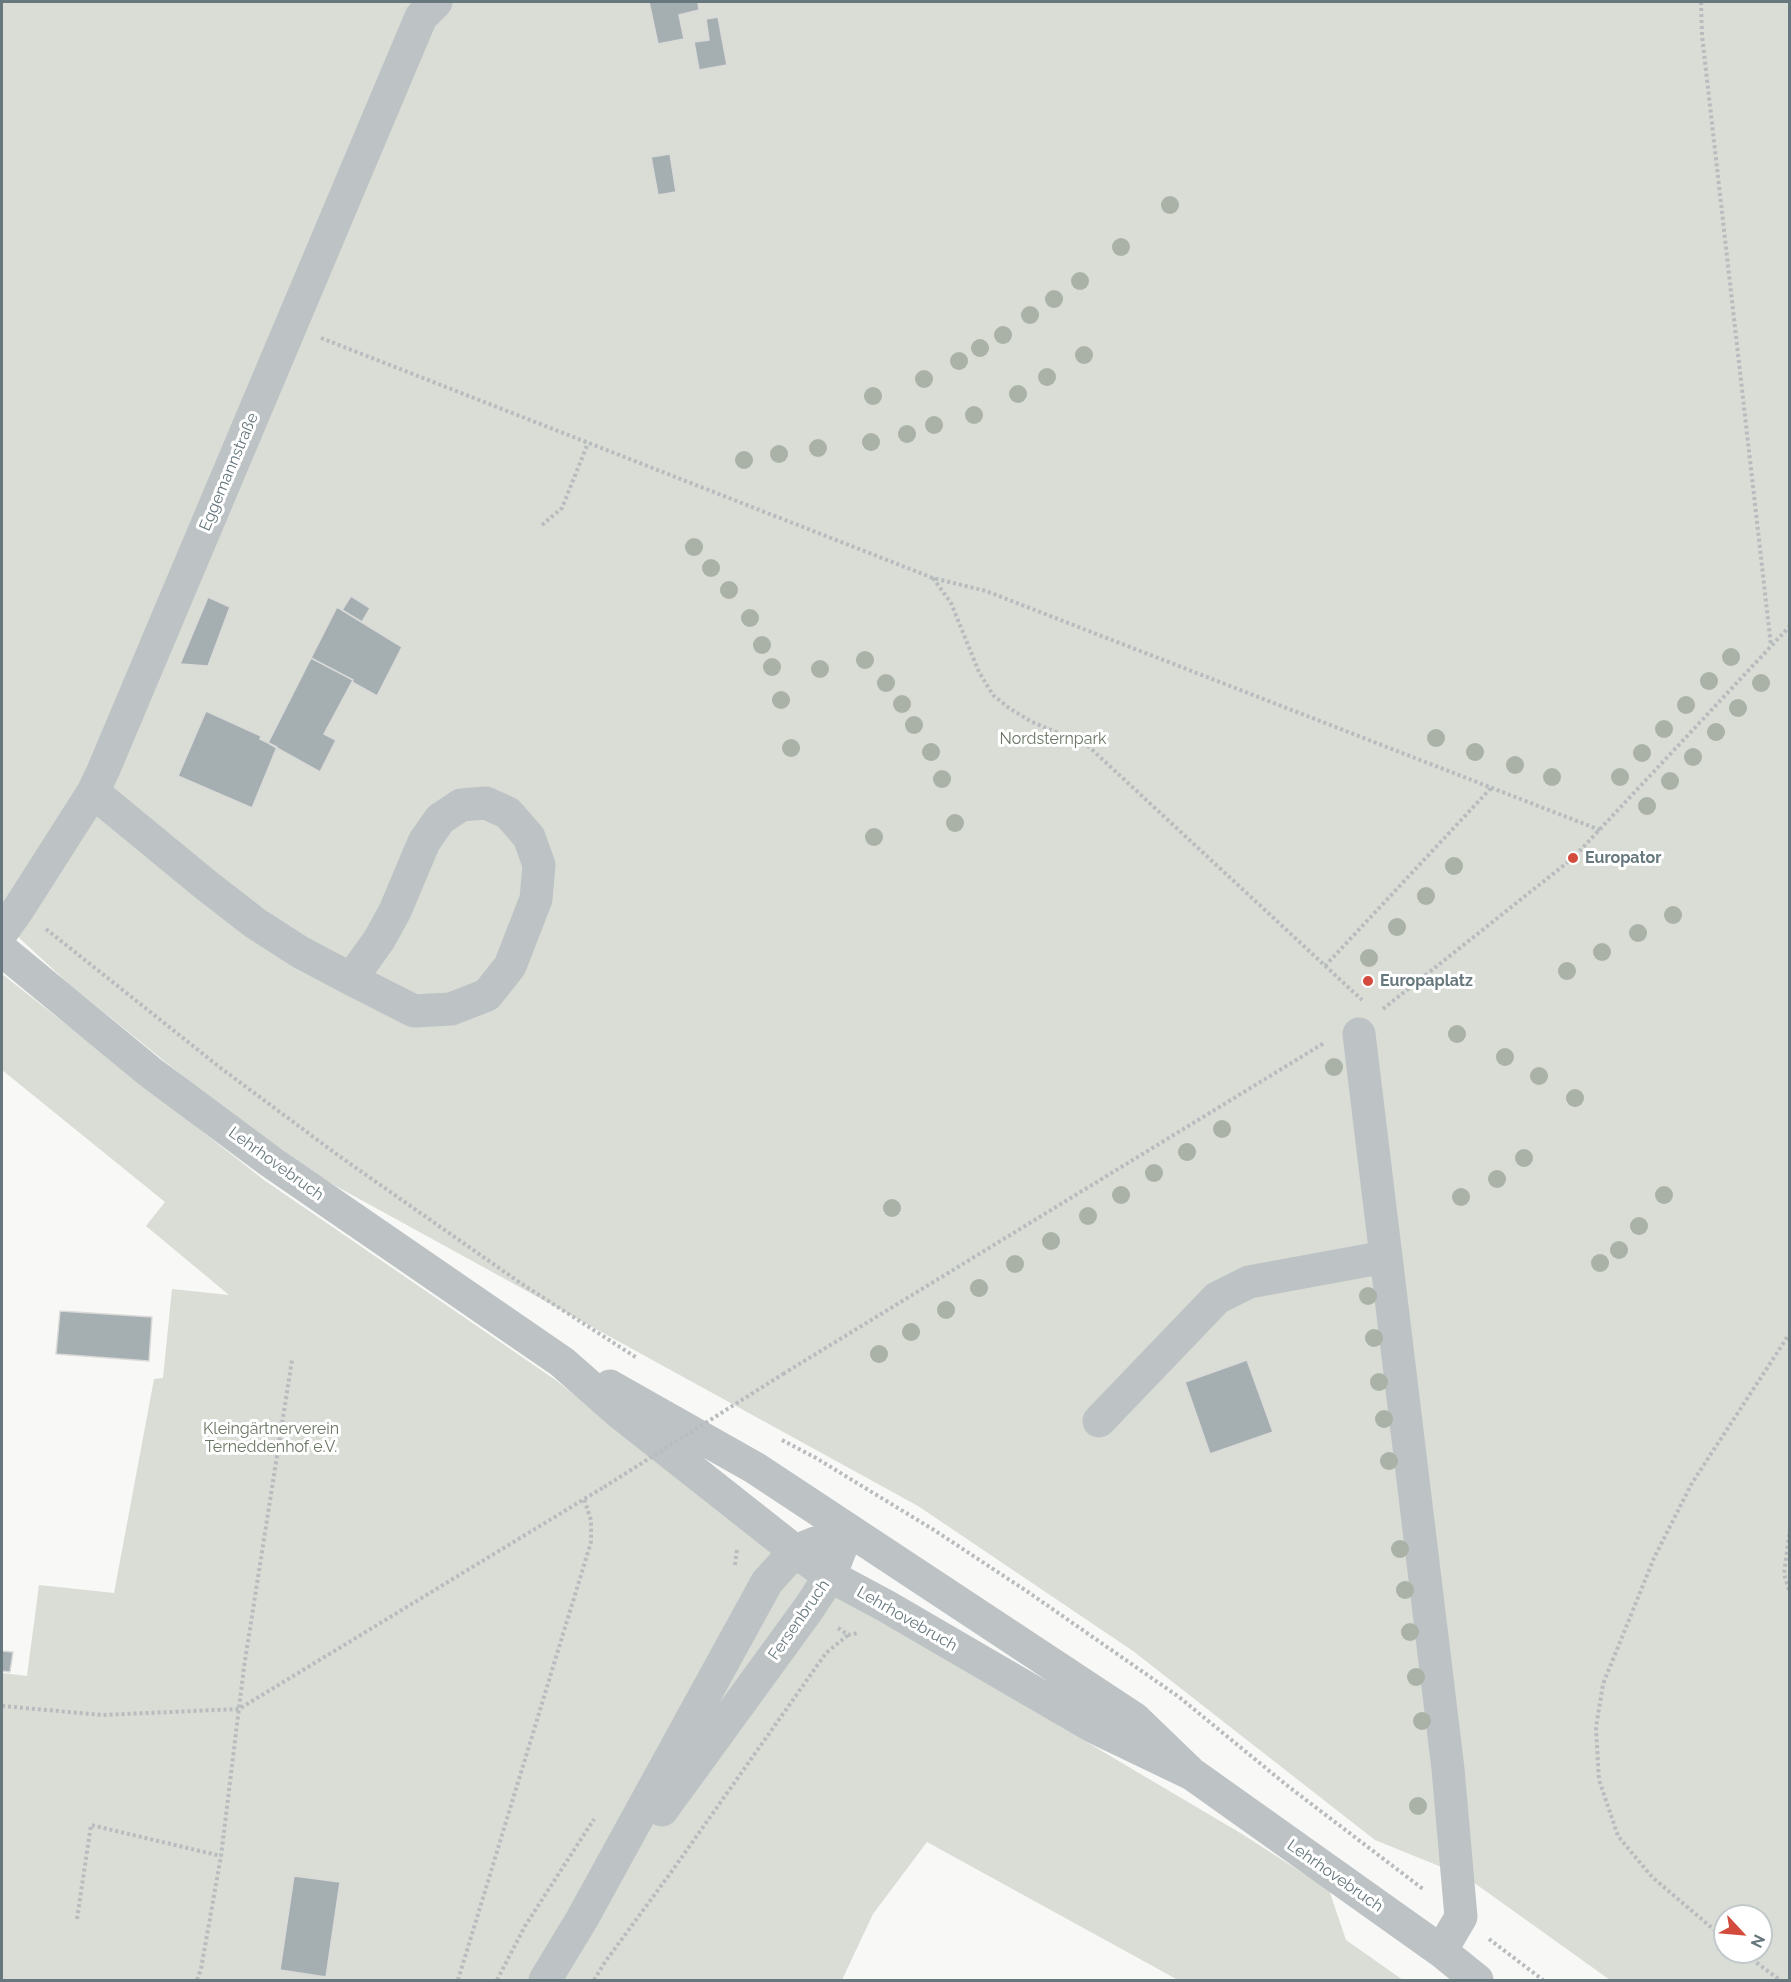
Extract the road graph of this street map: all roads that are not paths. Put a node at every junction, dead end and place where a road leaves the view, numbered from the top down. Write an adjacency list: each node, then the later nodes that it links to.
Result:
1 (436, 2): 2 (street, Eggemannstraße)
2 (93, 792): 3 (street, Eggemannstraße); 5 (street)
3 (10, 920)
4 (2, 950): 8 (street, Lehrhovebruch)
5 (351, 979): 5 (street)
6 (1359, 1034): 7 (street)
7 (1385, 1257): 9 (street); 15 (street)
8 (562, 1362): 10 (street, Lehrhovebruch); 11 (street, Lehrhovebruch)
9 (1099, 1421)
10 (848, 1530): 11 (street, Fersenbruch); 12 (street, Fersenbruch); 13 (street, Lehrhovebruch)
11 (795, 1551): 12 (street, Lehrhovebruch); 14 (street, Fersenbruch)
12 (830, 1576): 13 (street, Lehrhovebruch); 14 (street, Fersenbruch)
13 (1191, 1774): 15 (street, Lehrhovebruch)
14 (582, 1919): 16 (street, Fersenbruch)
15 (1441, 1951): 17 (street, Lehrhovebruch)
16 (545, 1980)
17 (1478, 1980)

